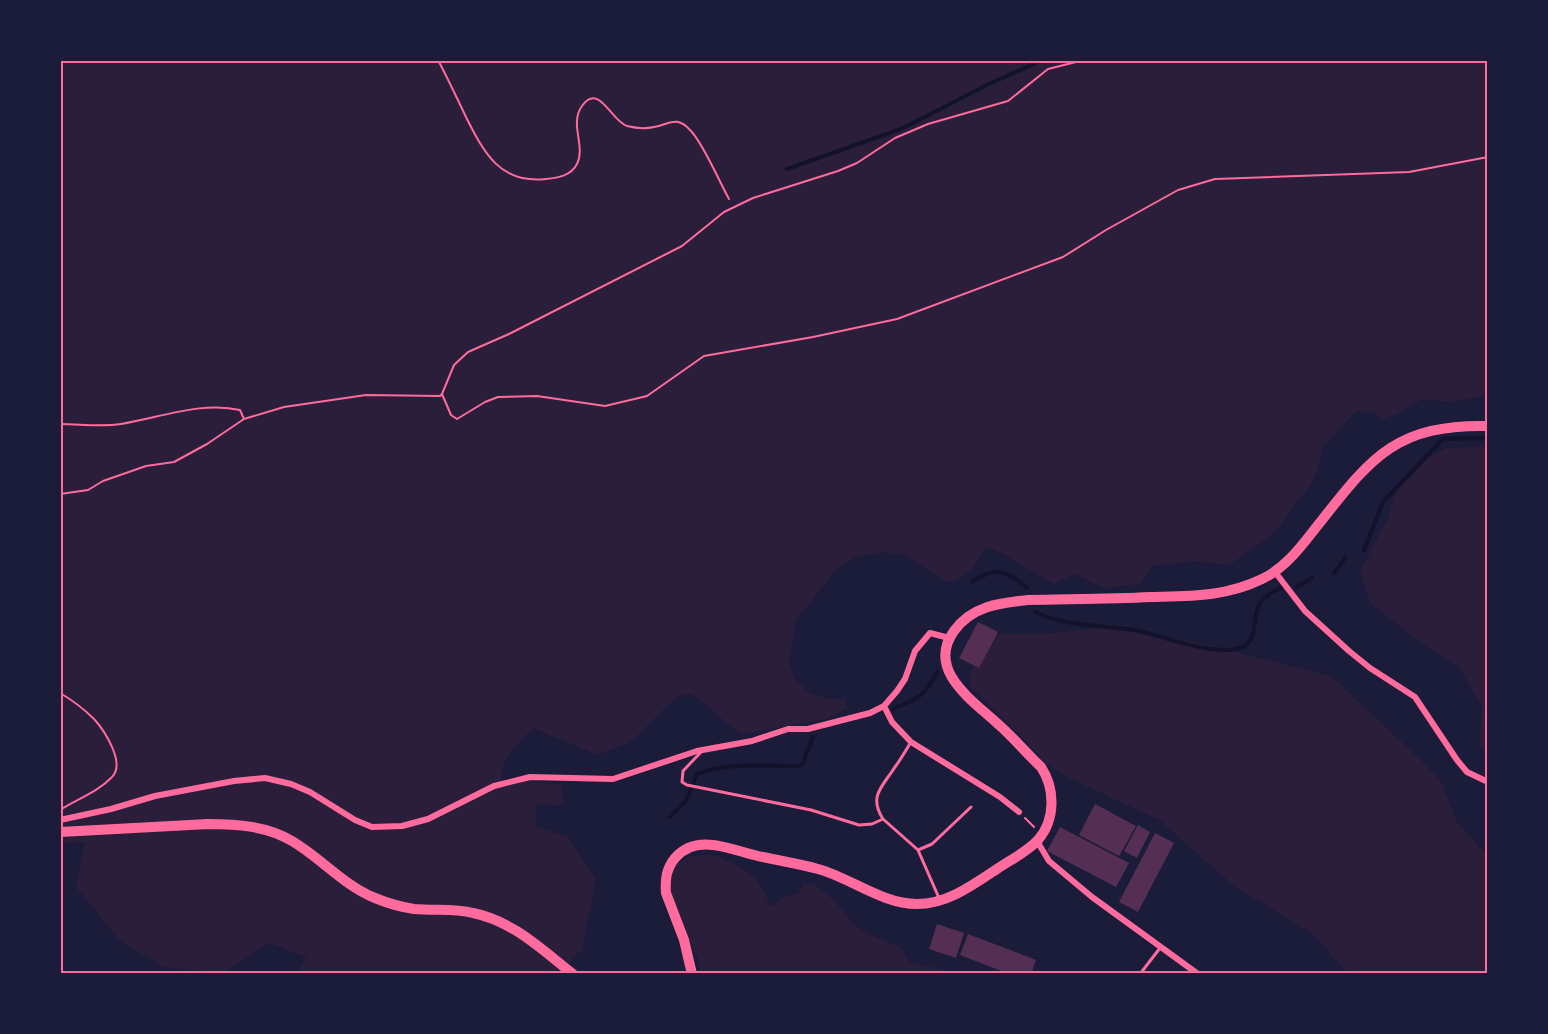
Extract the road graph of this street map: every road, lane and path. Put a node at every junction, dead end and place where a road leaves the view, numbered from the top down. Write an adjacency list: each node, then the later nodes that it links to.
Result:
1 (438, 60): 4 (path)
2 (1084, 60): 5 (path)
3 (1488, 157): 5 (path)
4 (729, 199)
5 (442, 394): 6 (path)
6 (244, 419): 7 (path); 9 (path)
7 (60, 424)
8 (1488, 426): 10 (highway)
9 (60, 494)
10 (1275, 572): 11 (highway); 16 (street)
11 (949, 638): 13 (street); 23 (highway)
12 (60, 693): 18 (path)
13 (884, 706): 14 (street); 15 (street)
14 (910, 742): 19 (street); 20 (lane)
15 (705, 749): 20 (lane); 21 (street)
16 (1488, 782)
17 (971, 807): 24 (lane)
18 (60, 810)
19 (1019, 812): 23 (path)
20 (883, 819): 24 (lane)
21 (60, 820)
22 (60, 832): 27 (highway)
23 (1039, 838): 25 (highway); 26 (street)
24 (918, 850): 25 (lane)
25 (940, 900): 28 (highway)
26 (1161, 947): 29 (lane); 30 (street)
27 (573, 974)
28 (692, 974)
29 (1140, 974)
30 (1198, 974)

